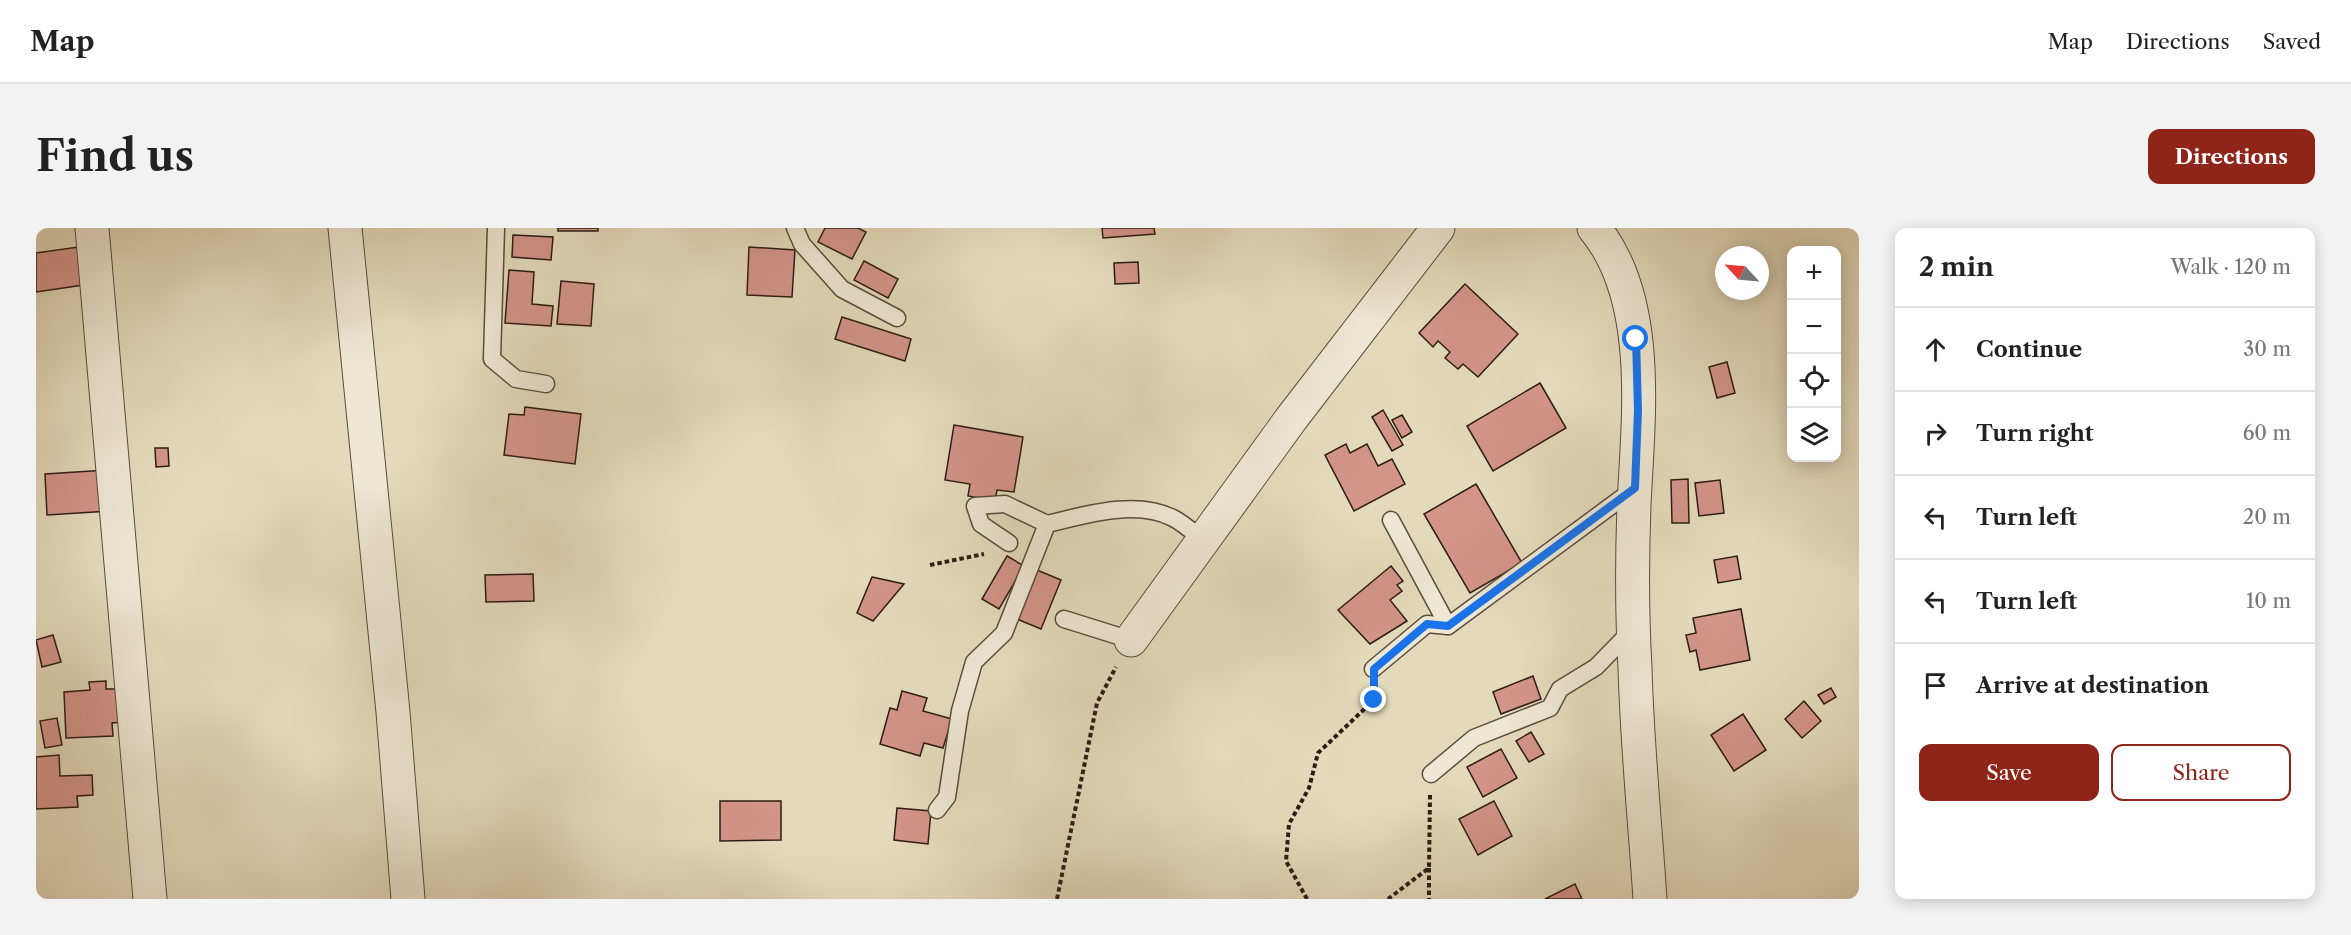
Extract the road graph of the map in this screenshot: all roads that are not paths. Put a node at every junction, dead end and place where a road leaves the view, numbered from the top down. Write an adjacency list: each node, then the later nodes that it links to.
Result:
1 (92, 228): 21 (street)
2 (345, 228): 22 (street)
3 (496, 228): 8 (lane)
4 (795, 228): 7 (lane)
5 (1438, 228): 12 (street)
6 (1594, 228): 9 (street)
7 (897, 318)
8 (546, 384)
9 (1635, 488): 15 (lane); 16 (street)
10 (1391, 520): 15 (lane)
11 (1047, 524): 12 (lane); 13 (lane); 20 (lane)
12 (1203, 540): 17 (street)
13 (1009, 543)
14 (1064, 620): 17 (lane)
15 (1448, 626): 18 (lane)
16 (1635, 627): 19 (lane); 23 (street)
17 (1131, 640)
18 (1374, 669)
19 (1431, 774)
20 (937, 810)
21 (150, 899)
22 (408, 899)
23 (1650, 899)

